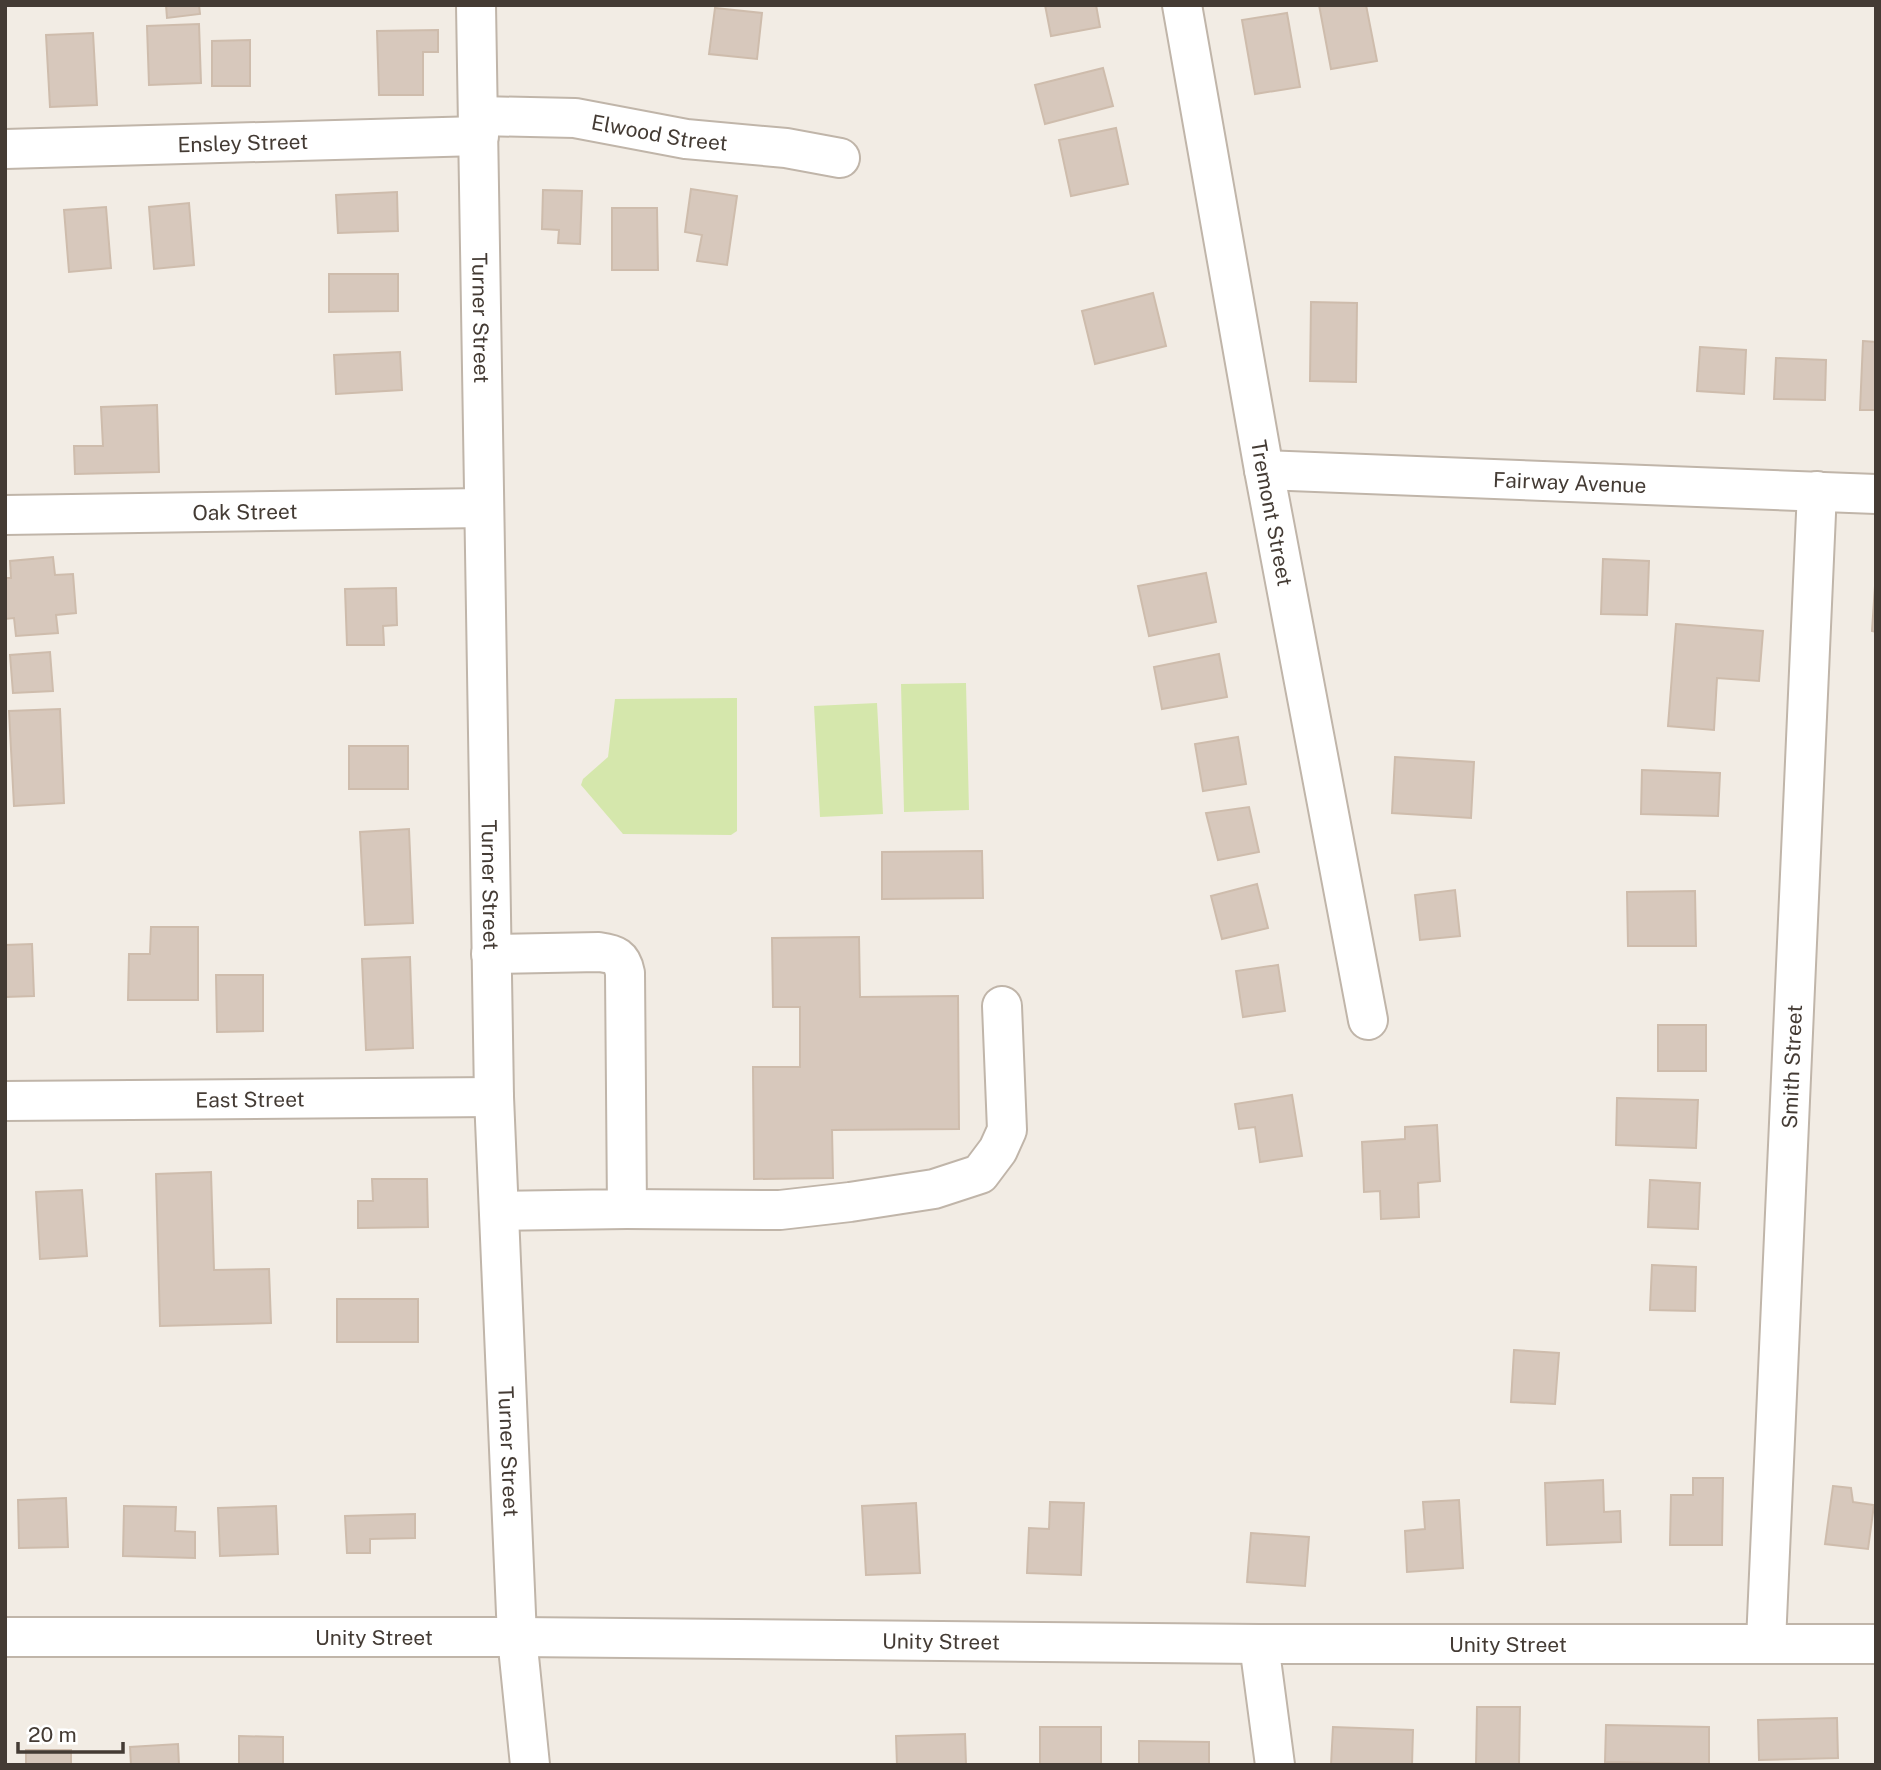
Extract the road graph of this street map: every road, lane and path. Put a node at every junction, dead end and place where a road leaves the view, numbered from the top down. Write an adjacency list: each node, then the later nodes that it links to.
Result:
1 (476, 5): 3 (street, Turner Street)
2 (1182, 5): 6 (street, Tremont Street)
3 (479, 126): 4 (street, Ensley Street); 5 (street, Elwood Street); 9 (street, Turner Street)
4 (5, 149)
5 (840, 158)
6 (1264, 470): 7 (street, Fairway Avenue); 13 (street, Tremont Street)
7 (1816, 491): 8 (street, Fairway Avenue); 20 (street, Smith Street)
8 (1876, 494)
9 (484, 509): 10 (street, Oak Street); 11 (street, Turner Street)
10 (5, 515)
11 (491, 954): 14 (street, Turner Street); 16 (street)
12 (1002, 1006): 16 (street)
13 (1367, 1020)
14 (494, 1097): 15 (street, East Street); 17 (street, Turner Street)
15 (5, 1101)
16 (627, 1209): 17 (street)
17 (499, 1210): 19 (street, Turner Street)
18 (5, 1637): 19 (street, Unity Street)
19 (517, 1637): 21 (street, Unity Street); 23 (street, Turner Street)
20 (1766, 1642): 21 (street, Unity Street); 22 (street, Unity Street)
21 (1259, 1644): 24 (street)
22 (1876, 1644)
23 (530, 1765)
24 (1275, 1765)

